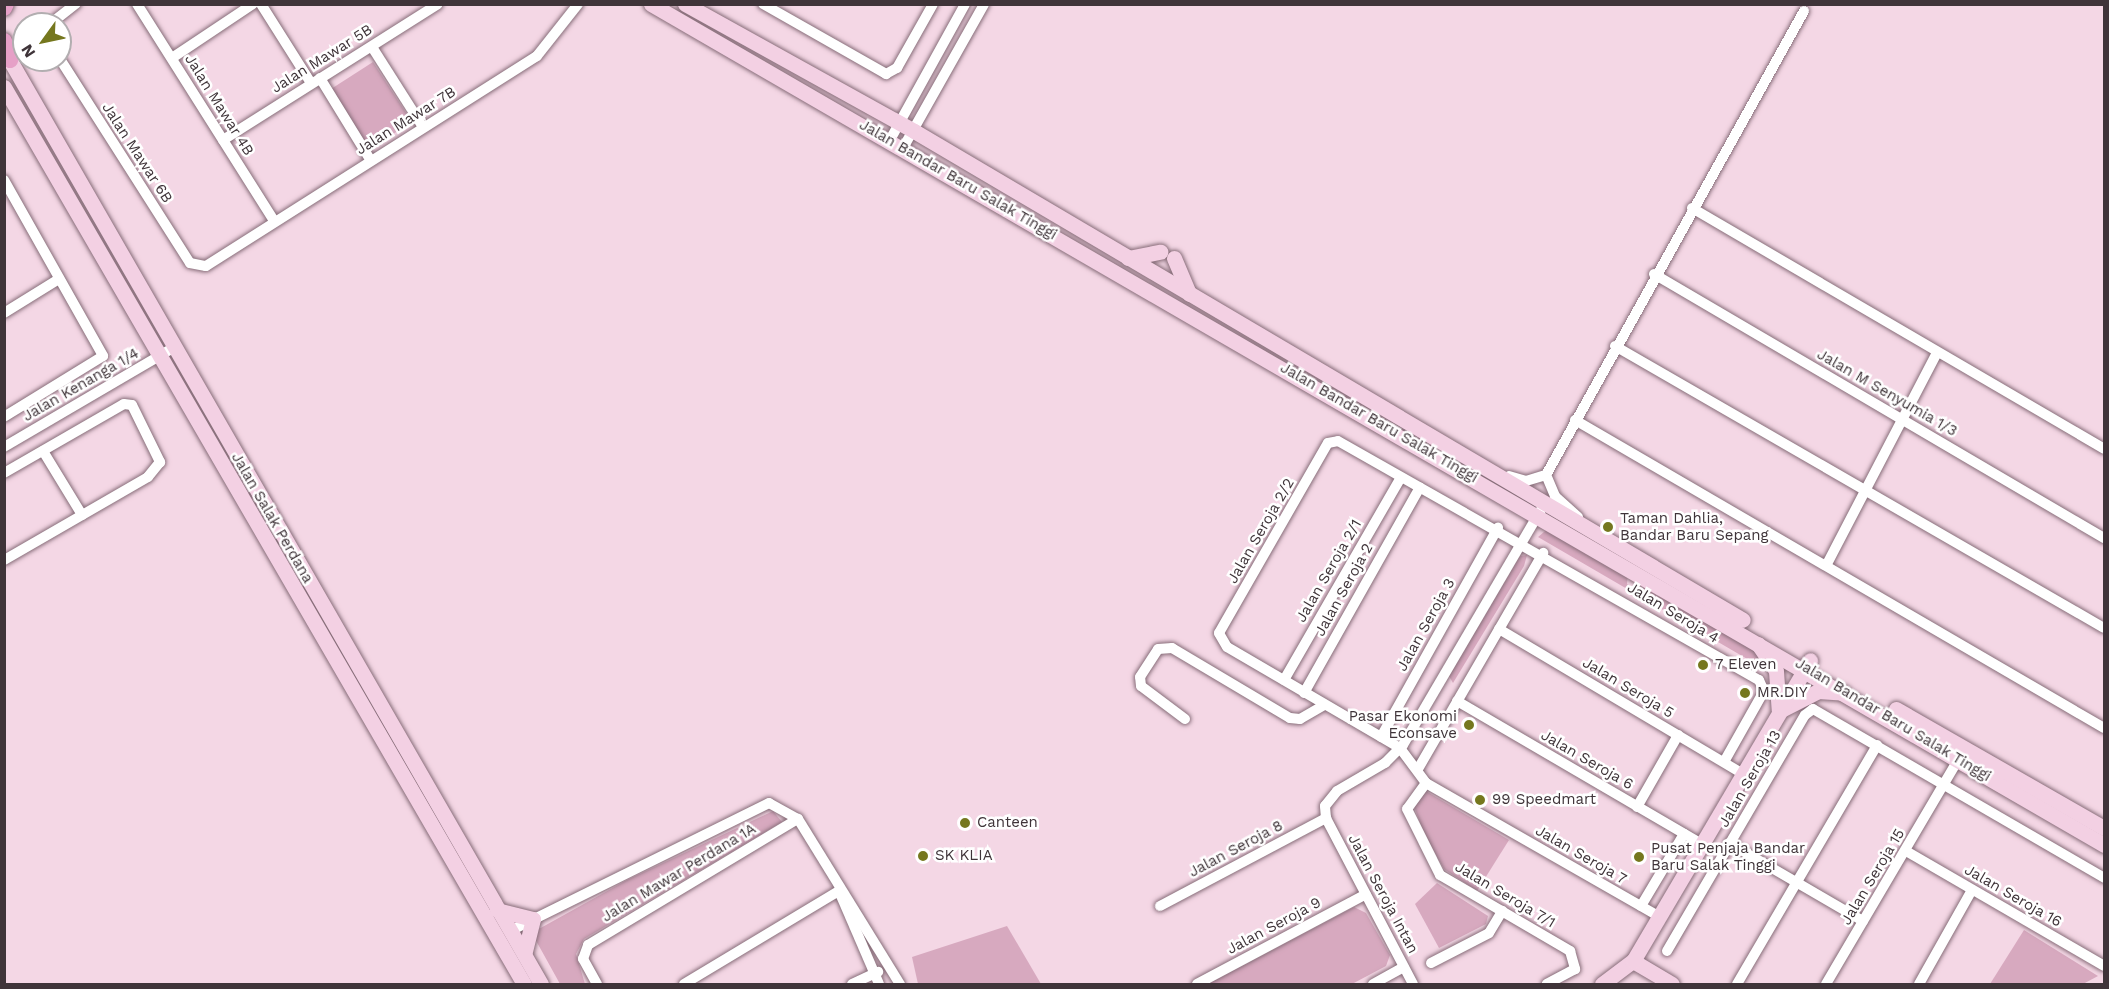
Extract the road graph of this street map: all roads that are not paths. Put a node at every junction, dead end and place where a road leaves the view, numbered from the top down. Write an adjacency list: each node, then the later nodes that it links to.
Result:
1 (137, 4): 16 (street, Jalan Mawar 4B)
2 (253, 4): 16 (street)
3 (261, 4): 18 (street)
4 (438, 4): 14 (street, Jalan Mawar 5B)
5 (578, 4): 21 (street, Jalan Mawar 7B)
6 (651, 4): 24 (main road, Jalan Bandar Baru Salak Tinggi)
7 (685, 4): 20 (main road, Jalan Bandar Baru Salak Tinggi)
8 (763, 4): 11 (street)
9 (965, 4): 20 (street)
10 (984, 4): 22 (street)
11 (930, 6)
12 (1804, 11): 28 (street)
13 (4, 41): 15 (main road)
14 (372, 47): 18 (street, Jalan Mawar 5B); 21 (street)
15 (7, 55): 37 (main road, Jalan Salak Perdana)
16 (172, 58): 23 (street, Jalan Mawar 4B)
17 (68, 72): 31 (street, Jalan Mawar 6B)
18 (315, 81): 23 (street, Jalan Mawar 5B); 26 (street)
19 (4, 87): 37 (main road, Jalan Salak Perdana)
20 (899, 123): 22 (main road, Jalan Bandar Baru Salak Tinggi); 24 (street)
21 (423, 127): 26 (street, Jalan Mawar 7B)
22 (914, 131): 25 (street); 30 (main road, Jalan Bandar Baru Salak Tinggi)
23 (223, 140): 29 (street, Jalan Mawar 4B)
24 (890, 140): 25 (main road, Jalan Bandar Baru Salak Tinggi)
25 (903, 148): 52 (main road, Jalan Bandar Baru Salak Tinggi)
26 (371, 161): 29 (street, Jalan Mawar 7B)
27 (4, 180): 33 (street)
28 (1692, 208): 32 (street); 38 (street)
29 (274, 221): 31 (street, Jalan Mawar 7B)
30 (1128, 258): 34 (main road, Jalan Bandar Baru Salak Tinggi); 34 (main road)
31 (190, 262)
32 (1654, 274): 36 (street); 40 (street, Jalan M Senyumia 1/3)
33 (59, 279): 35 (street); 39 (street)
34 (1189, 294): 46 (main road, Jalan Bandar Baru Salak Tinggi)
35 (4, 313)
36 (1615, 346): 41 (street); 51 (street)
37 (168, 352): 43 (street, Jalan Kenanga 1/4); 65 (main road, Jalan Salak Perdana); 66 (main road, Jalan Salak Perdana)
38 (1937, 353): 40 (street); 44 (street)
39 (4, 417)
40 (1902, 419): 51 (street); 56 (street, Jalan M Senyumia 1/3)
41 (1575, 420): 48 (street); 60 (street)
42 (1328, 443): 49 (street, Jalan Seroja 4); 67 (street, Jalan Seroja 2/2)
43 (4, 447)
44 (2104, 449)
45 (43, 451): 47 (street); 53 (street); 53 (street)
46 (1476, 463): 48 (street); 52 (main road, Jalan Bandar Baru Salak Tinggi)
47 (4, 473)
48 (1546, 475): 55 (street)
49 (1401, 477): 50 (street, Jalan Seroja 4); 67 (street, Jalan Seroja 2/1)
50 (1420, 487): 54 (street, Jalan Seroja 4); 68 (street, Jalan Seroja 2)
51 (1865, 490): 60 (street); 61 (street)
52 (1542, 509): 55 (main road, Jalan Bandar Baru Salak Tinggi); 57 (street); 63 (main road, Jalan Bandar Baru Salak Tinggi)
53 (82, 515): 59 (street)
54 (1498, 528): 57 (street, Jalan Seroja 4); 76 (street, Jalan Seroja 3)
55 (1593, 532): 64 (main road, Jalan Bandar Baru Salak Tinggi)
56 (2104, 538)
57 (1523, 542): 58 (street, Jalan Seroja 4); 78 (street)
58 (1544, 553): 62 (street); 80 (street, Jalan Seroja 4)
59 (5, 557)
60 (1827, 564): 74 (street)
61 (2104, 628)
62 (1499, 629): 70 (street); 75 (street, Jalan Seroja 5)
63 (1753, 638): 64 (main road, Jalan Bandar Baru Salak Tinggi); 72 (main road)
64 (1808, 664): 69 (main road, Jalan Bandar Baru Salak Tinggi); 72 (main road); 88 (main road, Jalan Bandar Baru Salak Tinggi)
65 (361, 671): 66 (main road); 101 (main road, Jalan Salak Perdana)
66 (347, 680): 106 (main road, Jalan Salak Perdana)
67 (1284, 680): 68 (street)
68 (1304, 693): 71 (street)
69 (1856, 697): 72 (main road); 79 (main road, Jalan Bandar Baru Salak Tinggi)
70 (1456, 701): 81 (street); 85 (street, Jalan Seroja 6)
71 (1324, 705): 73 (street); 76 (street)
72 (1778, 713): 82 (main road)
73 (1185, 719)
74 (2104, 728)
75 (1678, 735): 80 (street, Jalan Seroja 5); 85 (street)
76 (1381, 737): 78 (street)
77 (1877, 745): 84 (street); 90 (street, Jalan Seroja 13); 95 (street)
78 (1400, 748): 81 (street); 86 (street)
79 (1959, 759): 84 (street, Jalan Seroja 15); 92 (main road, Jalan Bandar Baru Salak Tinggi)
80 (1724, 762): 82 (street, Jalan Seroja 5)
81 (1418, 769): 83 (street)
82 (1742, 772): 91 (main road)
83 (1426, 783): 100 (street, Jalan Seroja 7); 102 (street, Jalan Seroja 7/1)
84 (1944, 784): 93 (street, Jalan Seroja 15); 94 (street)
85 (1637, 807): 89 (street, Jalan Seroja 6)
86 (1326, 818): 98 (street, Jalan Seroja Intan); 99 (street, Jalan Seroja 8)
87 (798, 819): 97 (street); 104 (street); 116 (street, Jalan Mawar Perdana 1A)
88 (2104, 828)
89 (1684, 834): 91 (street, Jalan Seroja 6); 100 (street)
90 (1729, 843): 95 (street); 107 (street, Jalan Seroja 13)
91 (1702, 844): 103 (main road)
92 (2104, 845)
93 (1906, 851): 96 (street, Jalan Seroja 16); 105 (street, Jalan Seroja 15)
94 (2104, 878)
95 (1797, 883): 105 (street); 127 (street)
96 (1972, 890): 111 (street, Jalan Seroja 16); 129 (street)
97 (839, 891): 113 (street); 117 (street); 120 (street)
98 (1365, 894): 112 (street, Jalan Seroja Intan); 121 (street, Jalan Seroja 9)
99 (1160, 906)
100 (1641, 906): 103 (street, Jalan Seroja 7)
101 (497, 910): 104 (main road); 106 (main road, Jalan Salak Perdana)
102 (1502, 911): 110 (street); 124 (street, Jalan Seroja 7/1)
103 (1660, 916): 109 (main road)
104 (533, 919): 106 (street); 108 (main road)
105 (1863, 921): 128 (street, Jalan Seroja 15)
106 (503, 935): 108 (main road, Jalan Salak Perdana); 114 (main road, Jalan Salak Perdana)
107 (1666, 951)
108 (524, 954): 115 (main road, Jalan Salak Perdana)
109 (1634, 961): 125 (main road); 126 (main road)
110 (1431, 963)
111 (2104, 966)
112 (1404, 968): 122 (street); 123 (street, Jalan Seroja Intan)
113 (878, 972): 118 (street); 119 (street)
114 (524, 984)
115 (541, 984)
116 (597, 984)
117 (684, 984)
118 (852, 984)
119 (879, 984)
120 (900, 984)
121 (1197, 984)
122 (1373, 984)
123 (1413, 984)
124 (1546, 984)
125 (1602, 984)
126 (1672, 984)
127 (1737, 984)
128 (1826, 984)
129 (1918, 984)

